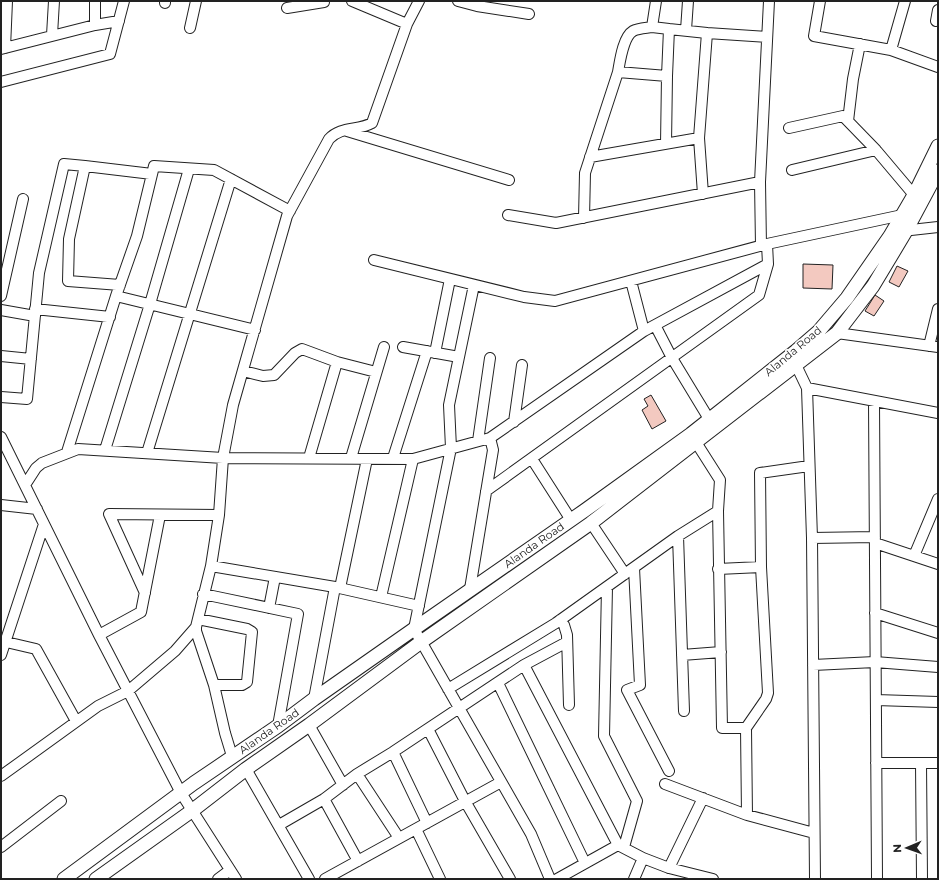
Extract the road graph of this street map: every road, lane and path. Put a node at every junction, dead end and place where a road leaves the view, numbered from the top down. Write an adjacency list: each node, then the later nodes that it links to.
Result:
1 (7, 1): 30 (street)
2 (54, 1): 27 (street)
3 (95, 1): 21 (street)
4 (124, 1): 18 (street)
5 (196, 1): 23 (street)
6 (324, 1): 15 (street)
7 (352, 1): 20 (street)
8 (419, 1): 20 (street)
9 (458, 1): 17 (street)
10 (656, 1): 22 (street)
11 (688, 1): 25 (street)
12 (769, 1): 28 (street)
13 (820, 1): 29 (street)
14 (905, 1): 31 (street)
15 (287, 8)
16 (938, 10): 19 (street)
17 (529, 14)
18 (119, 21): 21 (street); 35 (street)
19 (936, 21)
20 (407, 24): 38 (street)
21 (95, 25): 27 (street)
22 (652, 27): 24 (street); 33 (street)
23 (190, 28)
24 (669, 29): 25 (street); 34 (street)
25 (686, 30): 26 (street)
26 (707, 33): 28 (street); 39 (street)
27 (52, 35): 30 (street)
28 (767, 37): 51 (street)
29 (860, 44): 31 (street); 36 (street)
30 (3, 48)
31 (890, 50): 32 (street)
32 (938, 67)
33 (618, 72): 34 (street); 43 (street)
34 (667, 76): 40 (street)
35 (1, 82)
36 (848, 121): 37 (street); 42 (street)
37 (789, 128)
38 (343, 130): 50 (street); 55 (street)
39 (700, 138): 40 (street); 52 (street)
40 (666, 144): 43 (street)
41 (938, 146): 53 (main road, Alanda Road)
42 (876, 150): 46 (street); 53 (street)
43 (590, 158): 59 (street)
44 (85, 166): 48 (street); 68 (street); 75 (street)
45 (189, 169): 48 (street); 49 (street); 72 (street)
46 (792, 170)
47 (938, 171): 56 (main road, Alanda Road)
48 (152, 174): 68 (street)
49 (231, 179): 55 (street); 76 (street)
50 (509, 180)
51 (760, 182): 52 (street); 63 (street)
52 (703, 194): 59 (street)
53 (914, 195): 58 (main road, Alanda Road)
54 (23, 198): 70 (street)
55 (290, 211): 79 (street)
56 (916, 212): 58 (street); 61 (main road, Alanda Road)
57 (508, 215): 59 (street)
58 (902, 215): 62 (main road, Alanda Road); 63 (street)
59 (584, 218)
60 (938, 227): 61 (street)
61 (906, 231): 62 (street); 81 (main road, Alanda Road)
62 (892, 232): 85 (main road, Alanda Road)
63 (764, 245): 65 (street); 67 (street)
64 (374, 260): 66 (street)
65 (768, 264): 78 (street); 90 (street)
66 (450, 279): 69 (street); 86 (street)
67 (631, 281): 69 (street); 80 (street)
68 (120, 285): 71 (street)
69 (474, 285): 88 (street)
70 (1, 296)
71 (116, 296): 72 (street); 77 (street)
72 (150, 304): 76 (street); 108 (street)
73 (938, 309): 84 (street)
74 (1, 310): 75 (street)
75 (35, 312): 77 (street); 91 (street)
76 (190, 314): 79 (street); 110 (street)
77 (110, 318): 109 (street)
78 (655, 325): 80 (street); 90 (street)
79 (255, 330): 95 (street)
80 (644, 332): 102 (street)
81 (837, 333): 84 (street); 93 (main road, Alanda Road)
82 (403, 346): 86 (street)
83 (384, 347): 96 (street)
84 (933, 347)
85 (796, 351): 93 (street); 101 (main road, Alanda Road)
86 (431, 352): 88 (street); 115 (street)
87 (1, 356): 91 (street)
88 (459, 357): 107 (street)
89 (490, 358): 106 (street)
90 (672, 358): 101 (street); 117 (street)
91 (31, 359): 98 (street)
92 (337, 362): 95 (street); 96 (street); 112 (street)
93 (796, 365): 97 (street); 105 (main road, Alanda Road)
94 (522, 366): 102 (street)
95 (243, 371): 111 (street)
96 (376, 372): 113 (street)
97 (807, 388): 99 (street); 118 (street)
98 (1, 397)
99 (874, 402): 100 (street); 132 (street)
100 (938, 413)
101 (709, 420): 105 (main road, Alanda Road)
102 (514, 422): 104 (street)
103 (1, 437): 119 (street)
104 (490, 438): 106 (street); 120 (street)
105 (694, 438): 124 (street); 127 (main road, Alanda Road); 128 (main road, Alanda Road)
106 (478, 441): 107 (street)
107 (451, 448): 116 (street); 147 (street)
108 (105, 450): 109 (street); 110 (street)
109 (67, 452): 119 (street)
110 (147, 453): 111 (street)
111 (222, 458): 112 (street); 126 (street)
112 (309, 458): 113 (street)
113 (351, 458): 114 (street)
114 (367, 458): 115 (street); 142 (street)
115 (393, 458): 116 (street)
116 (413, 459): 146 (street)
117 (532, 459): 120 (street); 127 (street)
118 (809, 466): 131 (street); 136 (street)
119 (24, 484): 123 (street)
120 (486, 491): 143 (street)
121 (938, 499): 133 (street)
122 (1, 505): 123 (street)
123 (37, 510): 129 (street)
124 (718, 511): 130 (street); 138 (street)
125 (160, 515): 126 (street); 144 (street); 144 (street)
126 (219, 515): 135 (street)
127 (571, 520): 143 (main road, Alanda Road)
128 (592, 523): 139 (street); 156 (main road, Alanda Road)
129 (44, 524): 154 (street); 155 (street)
130 (678, 536): 137 (street); 159 (street)
131 (812, 538): 132 (street); 163 (street)
132 (875, 540): 133 (street); 149 (street)
133 (914, 556): 134 (street)
134 (938, 564)
135 (211, 566): 140 (street); 145 (street)
136 (761, 567): 138 (street); 178 (street)
137 (634, 568): 139 (street); 186 (street)
138 (718, 569): 158 (street)
139 (625, 574): 141 (street)
140 (275, 577): 142 (street); 148 (street)
141 (607, 587): 150 (street); 204 (street)
142 (338, 588): 146 (street); 169 (street)
143 (470, 589): 152 (main road, Alanda Road)
144 (145, 593): 154 (street)
145 (203, 594): 148 (street); 151 (street)
146 (381, 597): 147 (street)
147 (419, 606): 152 (street)
148 (269, 608): 177 (street)
149 (875, 613): 153 (street); 161 (street)
150 (560, 620): 157 (street); 167 (street)
151 (197, 623): 166 (street); 166 (street); 168 (street)
152 (414, 629): 156 (street); 169 (main road, Alanda Road)
153 (938, 633)
154 (99, 635): 168 (street)
155 (6, 642): 160 (street); 175 (street)
156 (421, 642): 167 (street); 176 (main road, Alanda Road)
157 (567, 642): 162 (street); 172 (street)
158 (722, 652): 159 (street); 178 (street)
159 (682, 654): 174 (street)
160 (1, 655)
161 (875, 662): 163 (street); 164 (street); 170 (street)
162 (524, 665): 165 (street); 204 (street)
163 (813, 665): 202 (street)
164 (938, 667)
165 (498, 683): 173 (street); 208 (street)
166 (214, 685): 181 (street)
167 (448, 689): 173 (street)
168 (128, 691): 175 (street); 192 (street)
169 (314, 699): 177 (main road, Alanda Road)
170 (876, 700): 171 (street); 182 (street)
171 (938, 702)
172 (569, 705)
173 (459, 709): 179 (street); 189 (street)
174 (684, 711)
175 (76, 721): 188 (street)
176 (309, 724): 185 (main road, Alanda Road); 191 (street)
177 (278, 726): 181 (main road, Alanda Road)
178 (746, 728): 198 (street)
179 (428, 729): 180 (street); 196 (street)
180 (393, 752): 187 (street); 199 (street)
181 (232, 756): 192 (main road, Alanda Road)
182 (876, 763): 183 (street); 223 (street)
183 (921, 763): 184 (street); 224 (street)
184 (938, 763)
185 (246, 769): 197 (main road, Alanda Road); 200 (street)
186 (669, 771)
187 (357, 774): 191 (street); 203 (street)
188 (1, 776)
189 (501, 782): 196 (street); 218 (street)
190 (665, 784): 193 (street)
191 (343, 785): 194 (street)
192 (181, 793): 197 (street); 211 (main road, Alanda Road)
193 (702, 798): 198 (street); 209 (street)
194 (324, 799): 200 (street); 207 (street)
195 (61, 801): 205 (street)
196 (465, 801): 199 (street); 217 (street)
197 (192, 810): 210 (street); 212 (main road, Alanda Road)
198 (747, 815): 202 (street)
199 (427, 823): 201 (street)
200 (279, 825): 214 (street)
201 (416, 829): 203 (street); 216 (street)
202 (814, 833): 222 (street)
203 (399, 838): 207 (street)
204 (621, 846): 206 (street); 208 (street)
205 (1, 847)
206 (643, 858): 209 (street); 220 (street)
207 (358, 861): 215 (street)
208 (585, 863): 219 (street)
209 (669, 868): 221 (street)
210 (233, 875): 213 (street)
211 (64, 879)
212 (96, 879)
213 (218, 879)
214 (309, 879)
215 (325, 879)
216 (440, 879)
217 (510, 879)
218 (550, 879)
219 (557, 879)
220 (634, 879)
221 (713, 879)
222 (815, 879)
223 (877, 879)
224 (922, 879)

